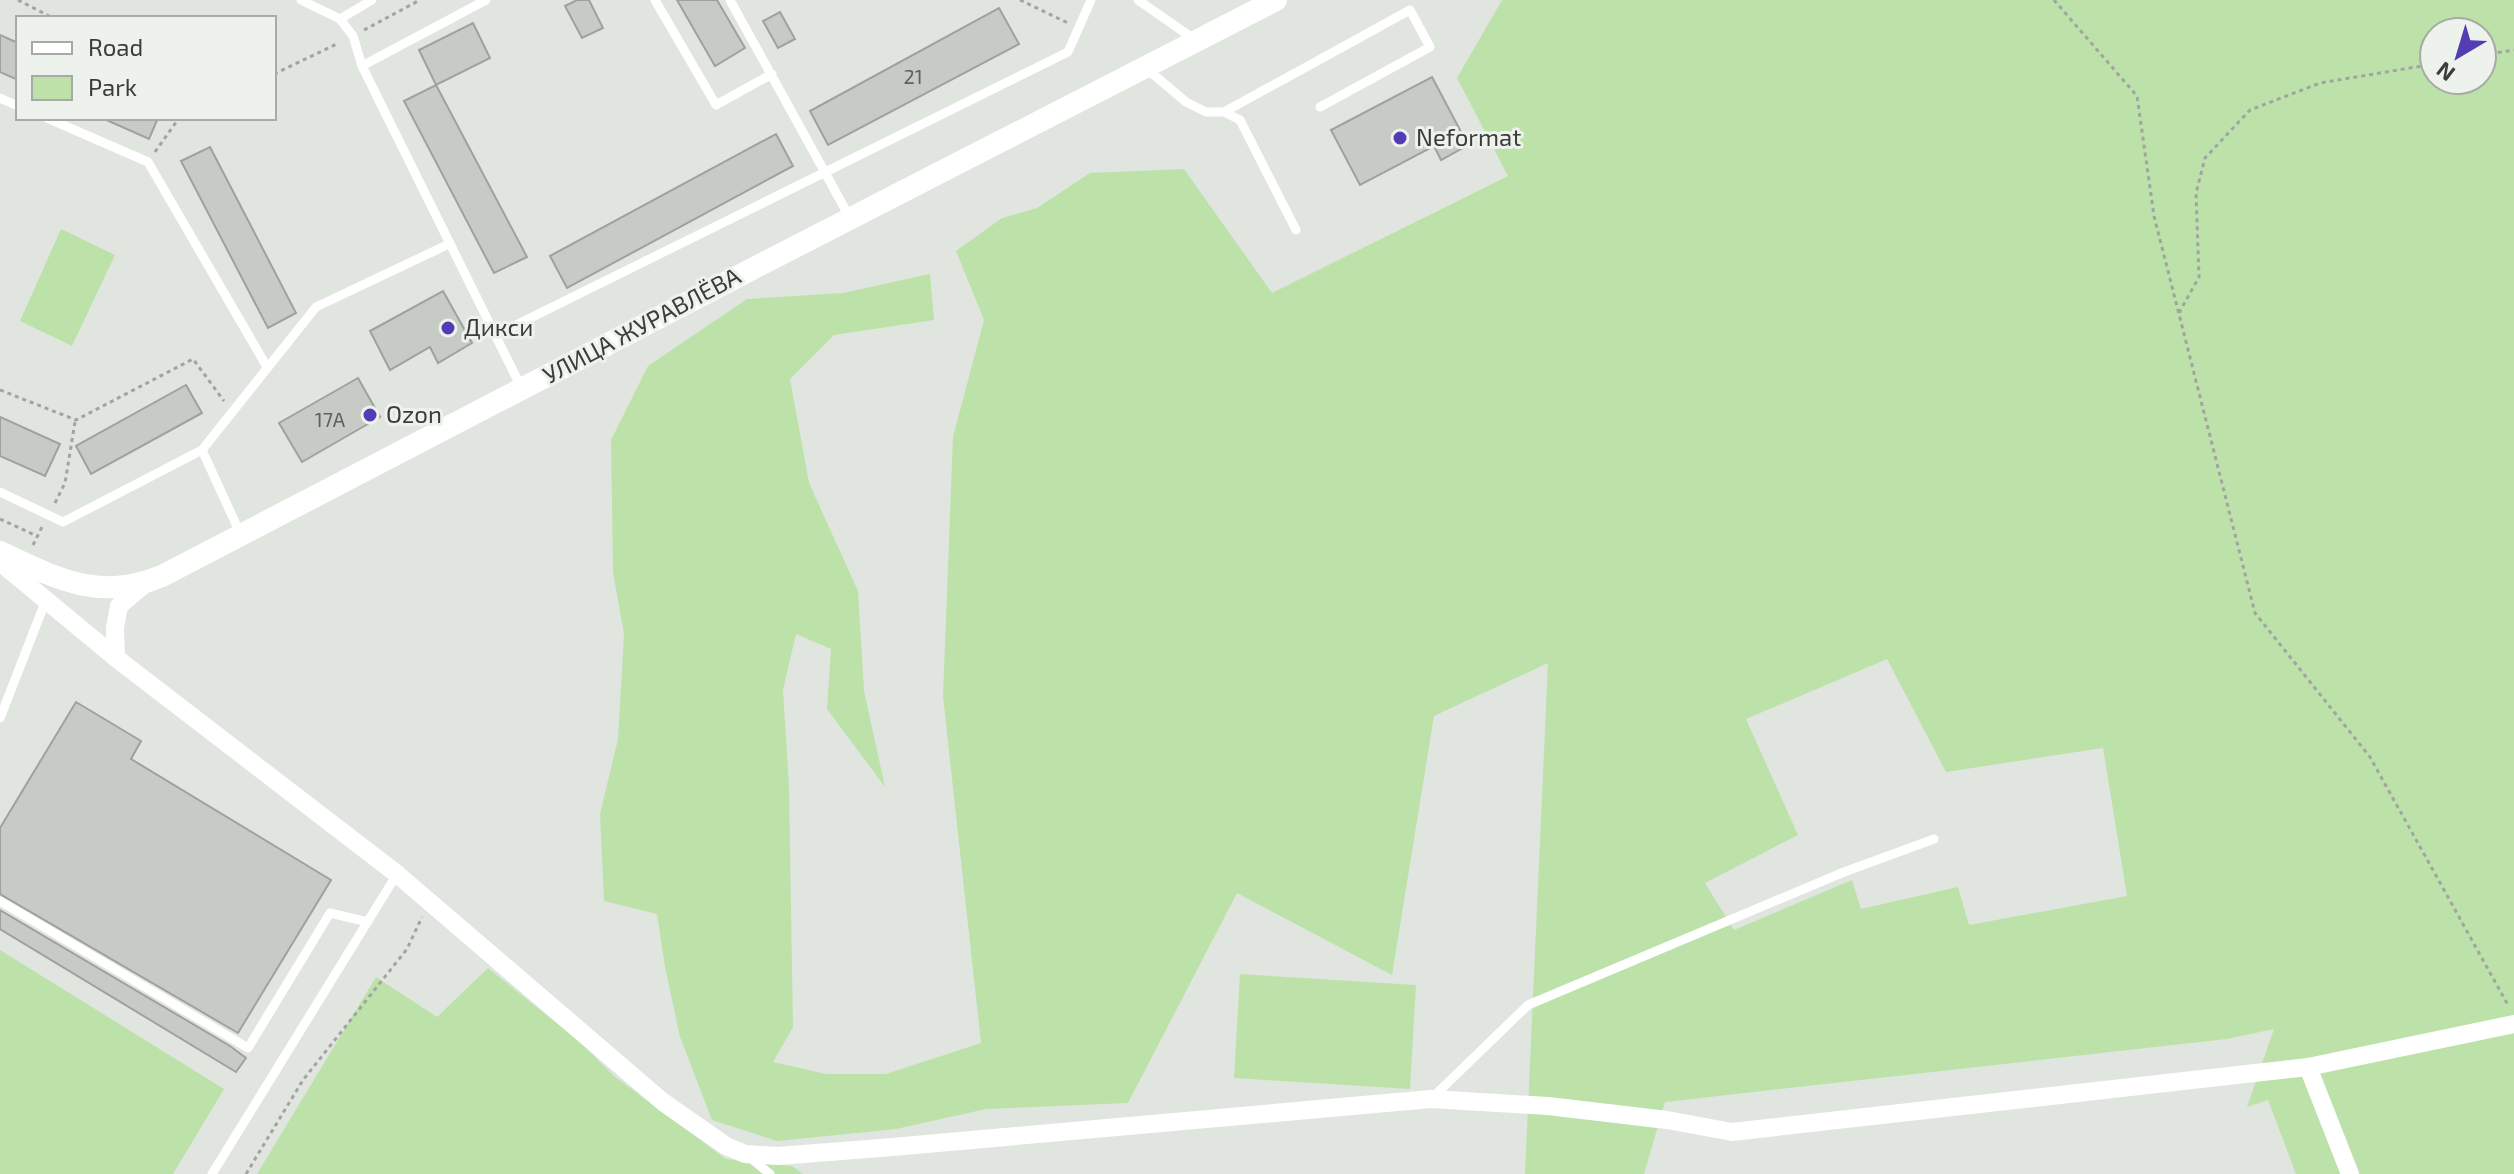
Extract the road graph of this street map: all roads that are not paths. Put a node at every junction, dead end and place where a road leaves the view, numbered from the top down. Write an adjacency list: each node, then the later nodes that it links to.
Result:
1 (301, 0): 9 (lane)
2 (372, 0): 9 (lane)
3 (486, 0): 11 (lane)
4 (655, 0): 13 (lane)
5 (730, 0): 13 (lane)
6 (1091, 0): 17 (lane)
7 (1138, 0): 10 (lane)
8 (1276, 0): 10 (street, УЛИЦА ЖУРАВЛЁВА)
9 (340, 19): 11 (lane)
10 (1196, 40): 12 (street, УЛИЦА ЖУРАВЛЁВА)
11 (362, 66): 20 (lane)
12 (1144, 66): 15 (lane); 18 (street, УЛИЦА ЖУРАВЛЁВА)
13 (772, 74): 17 (lane)
14 (1320, 107): 15 (lane)
15 (1224, 112): 19 (lane)
16 (52, 120): 22 (lane)
17 (825, 172): 18 (lane); 21 (lane)
18 (850, 218): 23 (street, УЛИЦА ЖУРАВЛЁВА)
19 (1296, 230)
20 (449, 244): 21 (lane); 22 (lane)
21 (496, 335): 23 (lane)
22 (267, 367): 24 (lane)
23 (522, 389): 26 (street, УЛИЦА ЖУРАВЛЁВА)
24 (202, 450): 25 (lane); 26 (lane)
25 (0, 492)
26 (242, 536): 29 (street, УЛИЦА ЖУРАВЛЁВА)
27 (0, 552): 29 (street, УЛИЦА ЖУРАВЛЁВА)
28 (0, 562): 30 (street)
29 (147, 582): 31 (street)
30 (46, 600): 31 (street); 32 (lane)
31 (116, 658): 34 (street)
32 (0, 718)
33 (1934, 839): 39 (lane)
34 (397, 874): 36 (lane); 40 (street)
35 (0, 901): 36 (lane)
36 (368, 922): 41 (lane)
37 (2514, 1024): 38 (street)
38 (2308, 1067): 39 (street); 43 (street)
39 (1431, 1099): 40 (street)
40 (745, 1154): 42 (lane)
41 (212, 1174)
42 (770, 1174)
43 (2350, 1174)

